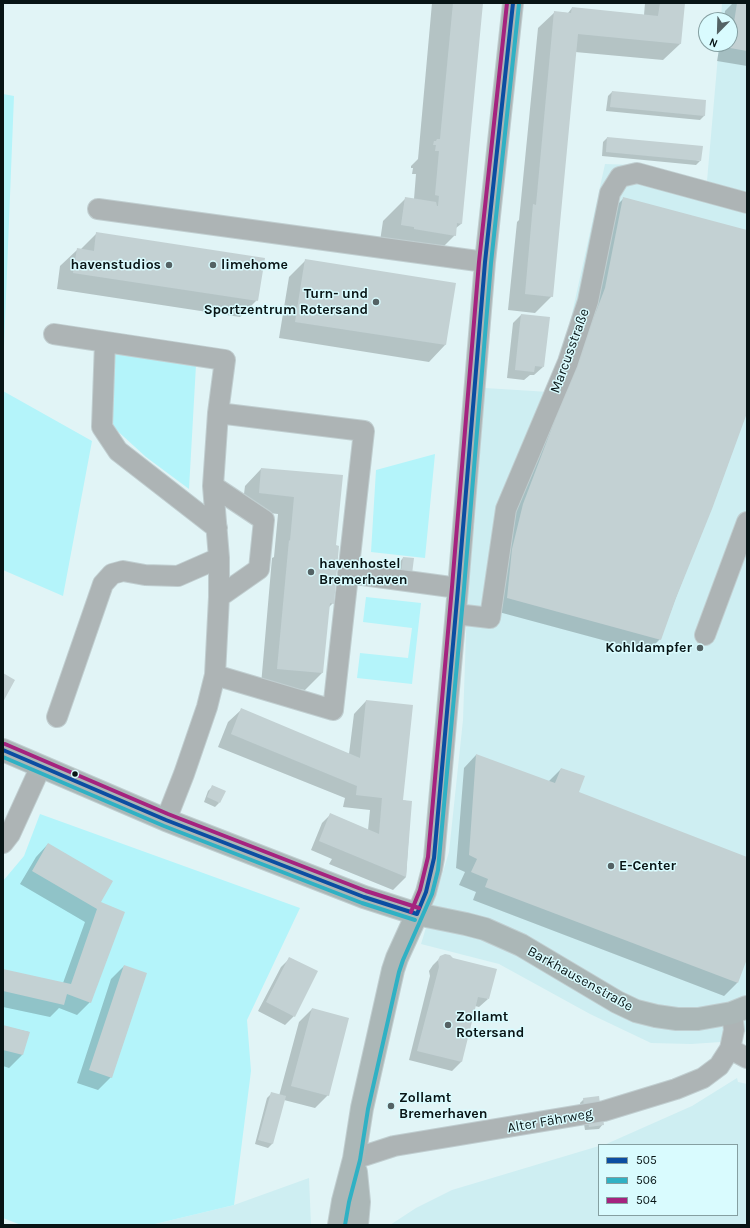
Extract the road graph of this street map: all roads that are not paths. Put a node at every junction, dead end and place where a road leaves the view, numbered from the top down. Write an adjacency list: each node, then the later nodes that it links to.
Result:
1 (513, 3): 4 (street)
2 (747, 203): 15 (street, Marcusstraße)
3 (98, 209): 4 (street)
4 (485, 262): 13 (street)
5 (54, 334): 6 (street)
6 (105, 342): 7 (street); 10 (street)
7 (218, 413): 8 (street); 12 (street)
8 (213, 486): 10 (street); 14 (street)
9 (747, 522): 16 (street)
10 (217, 528): 11 (street)
11 (219, 558): 14 (street); 18 (street)
12 (348, 573): 13 (street); 17 (street)
13 (458, 588): 15 (street)
14 (220, 597): 17 (street)
15 (456, 614): 23 (street)
16 (704, 635)
17 (215, 675): 21 (street)
18 (57, 717)
19 (3, 750): 20 (main road, Barkhausenstraße)
20 (41, 766): 21 (main road, Barkhausenstraße); 22 (street)
21 (166, 820): 23 (main road, Barkhausenstraße)
22 (3, 843)
23 (417, 914): 24 (main road, Barkhausenstraße); 27 (main road)
24 (739, 1010): 25 (street, Alter Fährweg)
25 (730, 1049): 26 (street); 27 (street, Alter Fährweg)
26 (747, 1058)
27 (354, 1159): 28 (main road); 29 (main road)
28 (339, 1225)
29 (357, 1225)

